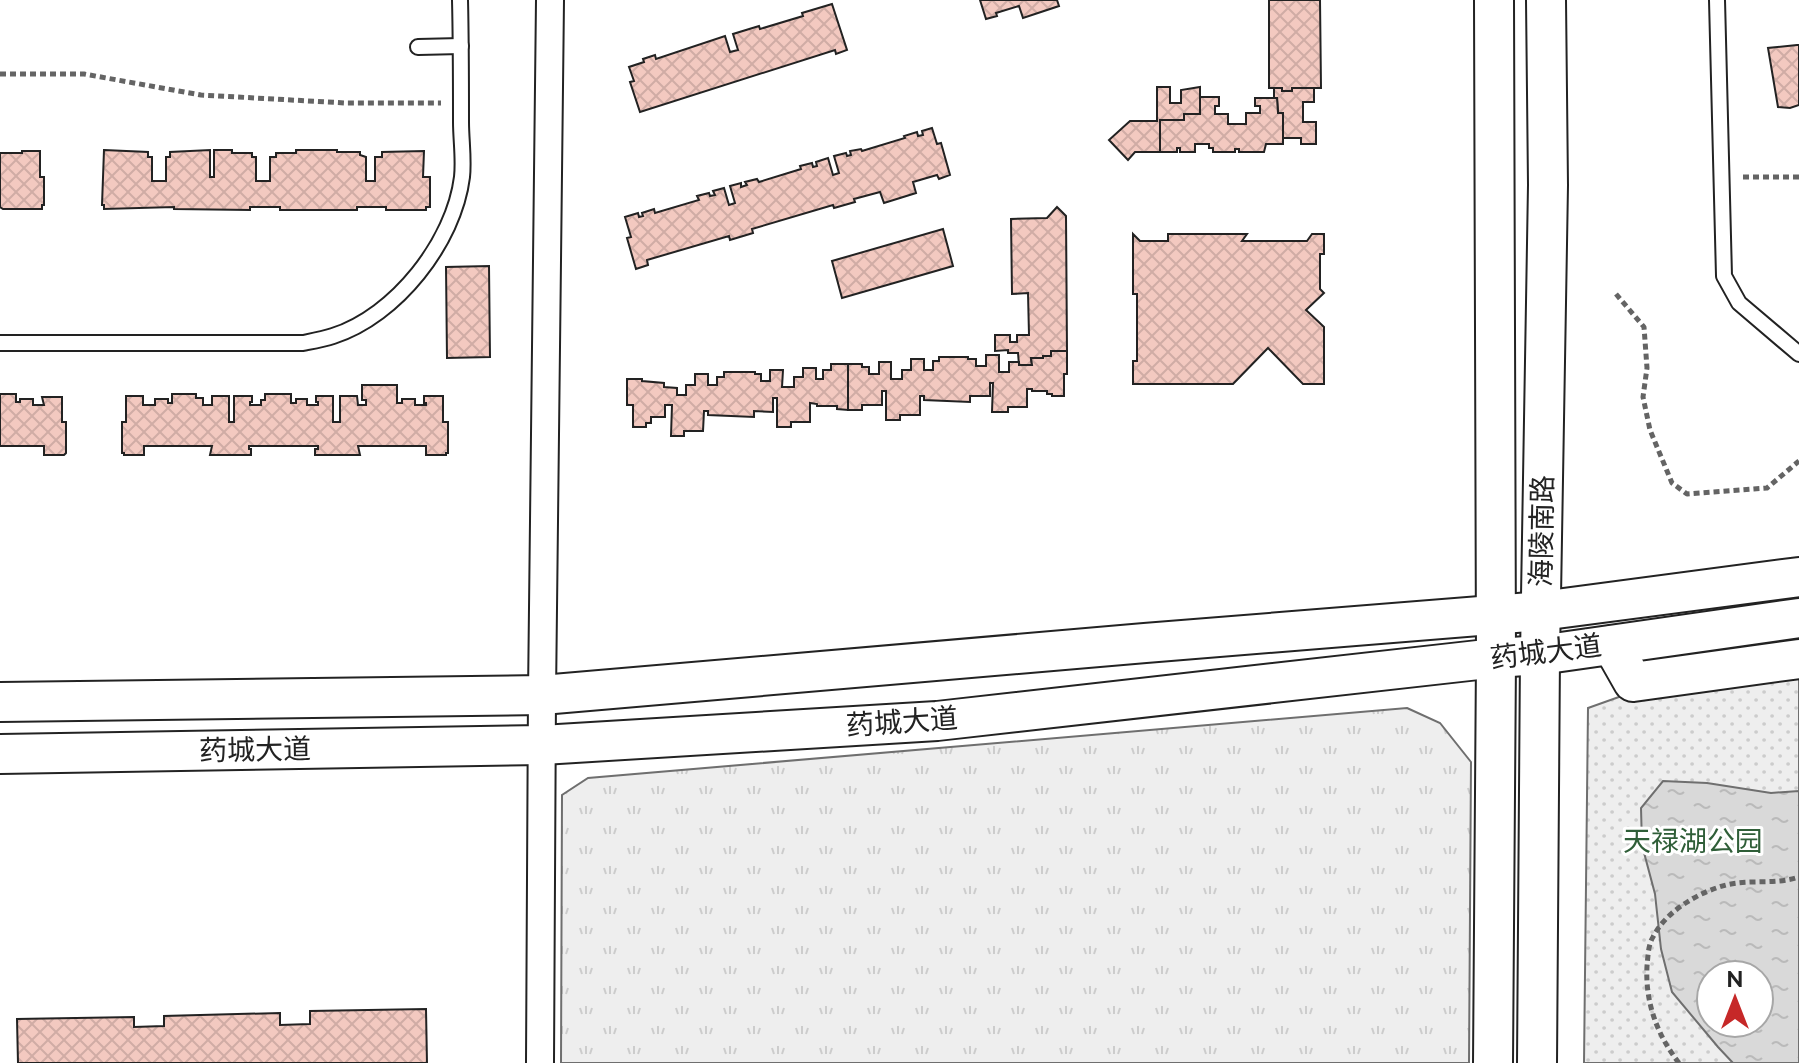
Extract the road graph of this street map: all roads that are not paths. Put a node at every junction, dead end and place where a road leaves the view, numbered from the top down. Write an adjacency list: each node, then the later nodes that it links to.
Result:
1 (460, 0): 6 (lane)
2 (550, 0): 18 (street)
3 (1494, 0): 12 (main road, 海陵南路)
4 (1546, 0): 11 (main road, 海陵南路)
5 (1717, 0): 9 (lane)
6 (461, 46): 7 (lane); 8 (lane)
7 (418, 47)
8 (0, 343)
9 (1799, 354)
10 (1799, 577): 11 (main road, 药城大道)
11 (1541, 611): 12 (main road, 药城大道); 15 (main road, 海陵南路)
12 (1496, 614): 16 (main road, 海陵南路); 18 (main road, 药城大道)
13 (1799, 618): 14 (main road, 药城大道)
14 (1612, 645): 15 (main road, 药城大道); 17 (main road)
15 (1540, 655): 16 (main road, 药城大道); 24 (main road, 海陵南路)
16 (1496, 658): 20 (main road, 药城大道); 23 (main road, 海陵南路)
17 (1799, 659)
18 (542, 695): 19 (main road, 药城大道); 20 (street)
19 (0, 702)
20 (542, 745): 21 (main road, 药城大道); 22 (street)
21 (0, 754)
22 (540, 1063)
23 (1493, 1063)
24 (1537, 1063)

